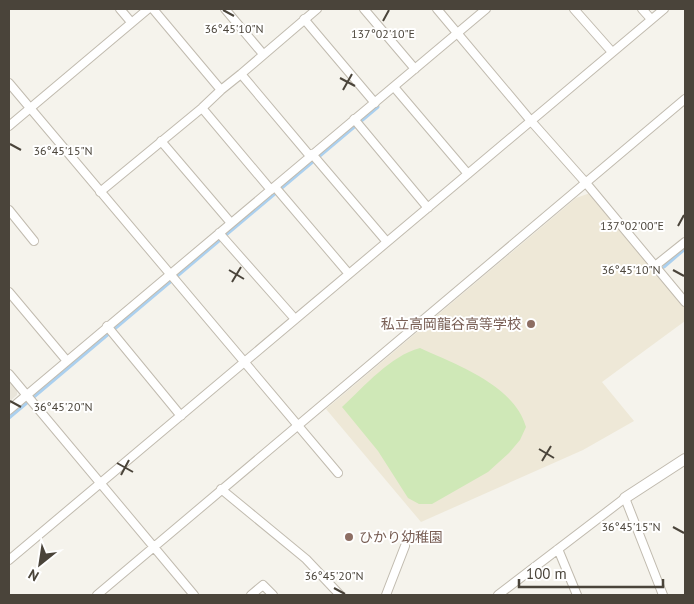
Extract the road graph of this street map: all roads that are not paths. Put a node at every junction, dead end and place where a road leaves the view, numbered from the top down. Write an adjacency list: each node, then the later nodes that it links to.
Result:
1 (120, 9): 14 (street)
2 (148, 9): 14 (street)
3 (153, 9): 22 (street)
4 (225, 9): 17 (street)
5 (317, 9): 12 (street)
6 (364, 9): 18 (street)
7 (437, 9): 15 (street)
8 (486, 9): 15 (street)
9 (574, 9): 16 (street)
10 (642, 9): 13 (street)
11 (664, 9): 13 (street)
12 (304, 19): 17 (street); 24 (street)
13 (651, 19): 16 (street)
14 (131, 22): 25 (street)
15 (458, 33): 18 (street); 27 (street)
16 (612, 52): 27 (street)
17 (263, 54): 19 (street)
18 (414, 69): 21 (street)
19 (241, 74): 22 (street); 31 (street)
20 (9, 83): 25 (street)
21 (394, 87): 24 (street); 32 (street)
22 (221, 90): 26 (street)
23 (685, 99): 33 (street)
24 (375, 103): 28 (street)
25 (30, 108): 29 (street); 35 (street)
26 (202, 108): 30 (street); 34 (street)
27 (531, 121): 32 (street); 33 (street)
28 (357, 122): 31 (street); 36 (street)
29 (9, 126)
30 (161, 141): 35 (street); 38 (street)
31 (314, 157): 34 (street); 41 (street)
32 (468, 174): 36 (street)
33 (586, 182): 43 (street); 56 (street)
34 (276, 190): 38 (street); 44 (street)
35 (100, 192): 45 (street)
36 (428, 208): 41 (street)
37 (9, 210): 40 (street)
38 (231, 223): 39 (street)
39 (222, 236): 45 (street); 48 (street)
40 (34, 241)
41 (387, 242): 44 (street)
42 (685, 242): 43 (street)
43 (656, 266): 47 (street)
44 (349, 274): 48 (street)
45 (173, 277): 49 (street); 51 (street)
46 (9, 292): 50 (street)
47 (685, 302)
48 (295, 319): 51 (street)
49 (110, 330): 50 (street); 55 (street)
50 (67, 361): 53 (street)
51 (246, 362): 55 (street); 56 (street)
52 (9, 374): 53 (street)
53 (29, 399): 54 (street); 59 (street)
54 (9, 410)
55 (181, 416): 59 (street)
56 (298, 426): 58 (street); 60 (street)
57 (685, 459): 61 (street)
58 (338, 473)
59 (100, 484): 63 (street); 65 (street)
60 (221, 489): 63 (street); 70 (street)
61 (625, 498): 64 (street); 74 (street)
62 (405, 546): 71 (street)
63 (154, 547): 66 (street); 67 (street)
64 (558, 549): 72 (street); 73 (street)
65 (9, 560)
66 (97, 595)
67 (194, 595)
68 (251, 595): 69 (street)
69 (273, 595)
70 (340, 595)
71 (386, 595)
72 (498, 595)
73 (577, 595)
74 (663, 595)

